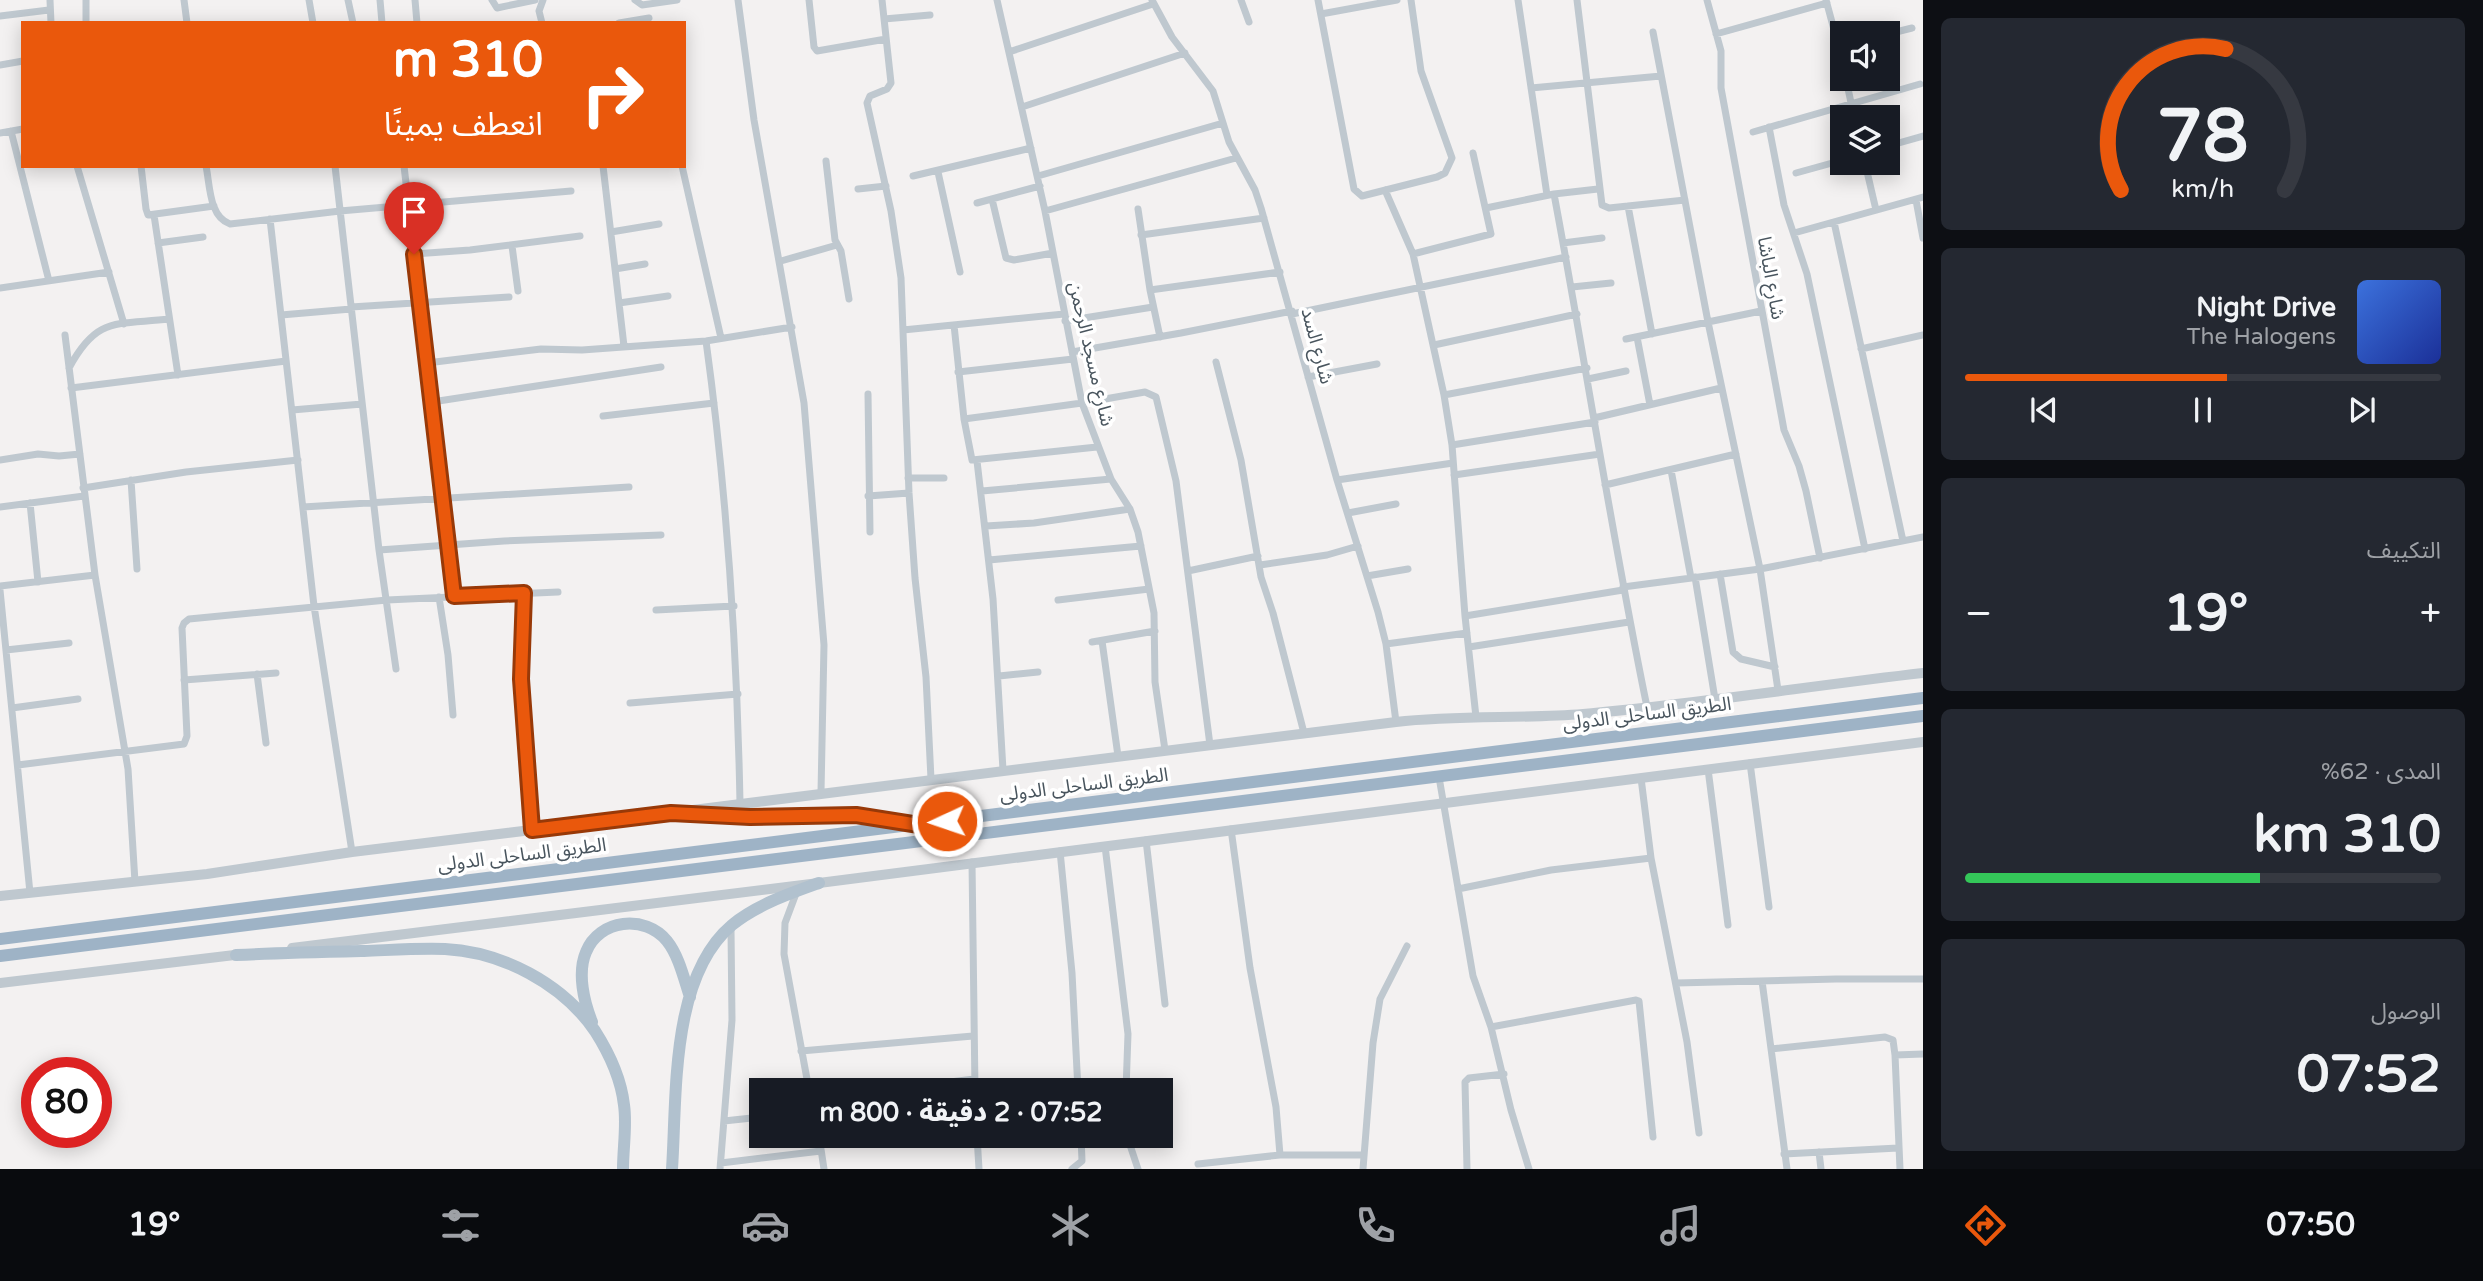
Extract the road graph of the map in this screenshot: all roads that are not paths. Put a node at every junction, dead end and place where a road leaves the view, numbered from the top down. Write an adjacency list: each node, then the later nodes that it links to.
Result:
1 (50, 0): 27 (street)
2 (86, 0): 34 (street)
3 (184, 0): 35 (street)
4 (309, 0): 36 (street)
5 (348, 0): 37 (street)
6 (380, 0): 38 (street)
7 (415, 0): 39 (street)
8 (492, 0): 9 (street)
9 (535, 0)
10 (542, 0): 40 (street)
11 (635, 0): 26 (street)
12 (677, 0): 26 (street)
13 (738, 0): 123 (street)
14 (809, 0): 47 (street)
15 (882, 0): 31 (street)
16 (997, 0): 48 (street, شارع مسجد الرحمن)
17 (1241, 0): 42 (street)
18 (1318, 0): 28 (street)
19 (1397, 0): 28 (street)
20 (1411, 0): 88 (street)
21 (1518, 0): 55 (street)
22 (1577, 0): 53 (street)
23 (1707, 0): 46 (street, شارع الباشا)
24 (1153, 2): 48 (street); 49 (street, شارع السد)
25 (1826, 2): 41 (street); 46 (street)
26 (646, 5): 32 (street)
27 (50, 10): 30 (street); 33 (street)
28 (1321, 14): 88 (street)
29 (930, 15): 31 (street)
30 (0, 16)
31 (884, 19): 47 (street)
32 (649, 20)
33 (51, 21)
34 (86, 21)
35 (187, 21)
36 (313, 21)
37 (353, 21)
38 (382, 21)
39 (417, 21)
40 (542, 21)
41 (1832, 21)
42 (1249, 22)
43 (1912, 28): 44 (street)
44 (1900, 31)
45 (1653, 32): 52 (street)
46 (1716, 34): 143 (street, شارع الباشا)
47 (886, 39): 84 (street)
48 (1009, 52): 58 (street, شارع مسجد الرحمن)
49 (1185, 53): 58 (street); 59 (street, شارع السد)
50 (21, 61): 51 (street)
51 (0, 65)
52 (1661, 76): 53 (street); 93 (street)
53 (1587, 83): 55 (street); 87 (street)
54 (1920, 84): 57 (street)
55 (1531, 88): 90 (street)
56 (1849, 91): 57 (street)
57 (1852, 104): 60 (street)
58 (1022, 107): 67 (street, شارع مسجد الرحمن)
59 (1223, 123): 69 (street, شارع السد); 82 (street)
60 (1769, 127): 63 (street); 109 (street)
61 (21, 129): 62 (street)
62 (11, 131): 64 (street); 129 (street)
63 (1753, 132)
64 (0, 133)
65 (1923, 136): 66 (street)
66 (1900, 143)
67 (1031, 148): 79 (street); 82 (street, شارع مسجد الرحمن)
68 (1473, 153): 98 (street)
69 (1236, 158): 102 (street); 104 (street, شارع السد)
70 (826, 161): 117 (street)
71 (1830, 164): 80 (street)
72 (78, 168): 126 (street)
73 (141, 168): 103 (street)
74 (206, 168): 96 (street)
75 (335, 168): 101 (street)
76 (404, 168): 95 (street)
77 (603, 168): 108 (street)
78 (682, 168): 159 (street)
79 (938, 172): 83 (street); 127 (street)
80 (1796, 173)
81 (1868, 175): 100 (street)
82 (1038, 176): 85 (street, شارع مسجد الرحمن)
83 (914, 177)
84 (886, 186): 86 (street); 153 (street)
85 (1040, 186): 91 (street); 102 (street, شارع مسجد الرحمن)
86 (858, 189)
87 (1598, 189): 90 (street); 97 (street)
88 (1385, 190): 121 (street)
89 (571, 191): 95 (street)
90 (1551, 195): 98 (street); 116 (street)
91 (992, 199): 94 (street); 119 (street)
92 (1919, 199): 100 (street); 114 (street)
93 (1685, 200): 97 (street); 149 (street)
94 (977, 203)
95 (409, 205): 101 (street); 120 (street)
96 (214, 206): 103 (street); 105 (street)
97 (1628, 206): 154 (street)
98 (1486, 208): 121 (street)
99 (1138, 209): 110 (street)
100 (1876, 210): 106 (street)
101 (340, 211): 105 (street); 142 (street)
102 (1045, 211): 119 (street, شارع مسجد الرحمن)
103 (154, 215): 115 (street)
104 (1264, 218): 110 (street); 128 (street, شارع السد)
105 (270, 219): 146 (street)
106 (1834, 222): 109 (street); 164 (street)
107 (659, 224): 108 (street)
108 (611, 232): 125 (street)
109 (1794, 233): 229 (street)
110 (1141, 235): 134 (street)
111 (580, 236): 118 (street)
112 (203, 237): 115 (street)
113 (1602, 238): 116 (street)
114 (1923, 238)
115 (158, 243): 148 (street)
116 (1563, 243): 122 (street)
117 (837, 245): 123 (street); 138 (street)
118 (512, 246): 120 (street); 135 (street)
119 (1053, 253): 147 (street, شارع مسجد الرحمن)
120 (414, 254): 139 (street)
121 (1413, 254): 131 (street)
122 (1566, 257): 131 (street); 133 (street)
123 (781, 261): 152 (street)
124 (645, 264): 125 (street)
125 (615, 270): 140 (street)
126 (109, 272): 129 (street); 150 (street)
127 (960, 272)
128 (1280, 272): 134 (street); 144 (street, شارع السد)
129 (49, 281): 132 (street)
130 (1611, 283): 133 (street)
131 (1421, 287): 144 (street); 162 (street)
132 (0, 288)
133 (1572, 288): 145 (street)
134 (1150, 290): 141 (street)
135 (518, 291)
136 (668, 296): 140 (street)
137 (509, 297): 139 (street)
138 (849, 299)
139 (420, 303): 142 (street); 168 (street)
140 (619, 303): 163 (street)
141 (1153, 307): 147 (street); 157 (street)
142 (351, 308): 146 (street); 185 (street)
143 (1761, 311): 149 (street); 232 (street, شارع الباشا)
144 (1292, 312): 157 (street); 176 (street, شارع السد)
145 (1577, 314): 162 (street); 172 (street)
146 (281, 315): 166 (street)
147 (1064, 317): 151 (street); 165 (street, شارع مسجد الرحمن)
148 (169, 319): 150 (street); 175 (street)
149 (1708, 322): 154 (street); 179 (street)
150 (124, 324): 171 (street)
151 (954, 325): 153 (street); 174 (street)
152 (792, 327): 159 (street); 300 (street)
153 (903, 330): 202 (street)
154 (1653, 334): 158 (street)
155 (65, 335): 171 (street)
156 (1923, 335): 164 (street)
157 (1160, 337): 165 (street)
158 (1637, 337): 160 (street); 186 (street)
159 (721, 338): 161 (street)
160 (1626, 340)
161 (706, 341): 163 (street); 183 (street)
162 (1434, 345): 181 (street)
163 (624, 346): 168 (street)
164 (1861, 349): 225 (street)
165 (1073, 355): 174 (street); 184 (street, شارع مسجد الرحمن)
166 (286, 361): 175 (street); 187 (street)
167 (1216, 362): 231 (street)
168 (427, 363): 182 (street)
169 (1377, 364): 176 (street)
170 (661, 367): 182 (street)
171 (69, 368): 178 (street)
172 (1587, 368): 177 (street); 181 (street)
173 (1626, 371): 177 (street)
174 (958, 372): 189 (street)
175 (178, 375): 178 (street)
176 (1308, 377): 206 (street, شارع السد)
177 (1588, 379): 190 (street)
178 (71, 388): 193 (street)
179 (1721, 388): 186 (street); 195 (street)
180 (869, 394): 212 (street)
181 (1444, 395): 191 (street)
182 (432, 402): 213 (street)
183 (714, 403): 188 (street); 254 (street)
184 (1082, 403): 189 (street); 192 (street, شارع مسجد الرحمن); 238 (street)
185 (362, 404): 187 (street); 214 (street)
186 (1650, 405): 190 (street)
187 (292, 410): 197 (street)
188 (603, 416)
189 (964, 419): 198 (street)
190 (1594, 420): 191 (street); 194 (street)
191 (1452, 445): 199 (street)
192 (1097, 447): 198 (street); 204 (street, شارع مسجد الرحمن)
193 (80, 454): 196 (street); 210 (street)
194 (1600, 454): 201 (street); 207 (street)
195 (1736, 454): 200 (street); 237 (street)
196 (0, 460)
197 (298, 460): 205 (street); 218 (street)
198 (977, 461): 209 (street)
199 (1453, 463): 201 (street); 206 (street)
200 (1671, 470): 207 (street); 242 (street)
201 (1454, 475): 256 (street)
202 (908, 478): 203 (street); 211 (street)
203 (944, 478)
204 (1111, 479): 209 (street); 219 (street, شارع مسجد الرحمن)
205 (131, 480): 210 (street); 235 (street)
206 (1337, 480): 220 (street, شارع السد)
207 (1605, 485): 245 (street)
208 (629, 487): 213 (street)
209 (982, 491): 221 (street)
210 (84, 492): 215 (street); 240 (street)
211 (909, 494): 212 (street); 299 (street)
212 (868, 496): 222 (street)
213 (443, 498): 214 (street); 227 (street)
214 (374, 502): 218 (street); 230 (street)
215 (30, 503): 217 (street); 243 (street)
216 (1396, 504): 220 (street)
217 (0, 507)
218 (303, 507): 253 (street)
219 (1130, 509): 221 (street); 226 (street, شارع مسجد الرحمن)
220 (1348, 513): 228 (street, شارع السد)
221 (986, 526): 233 (street)
222 (870, 532)
223 (662, 535): 227 (street)
224 (1923, 537): 225 (street)
225 (1903, 541): 229 (street)
226 (1141, 545): 233 (street); 246 (street, شارع مسجد الرحمن)
227 (448, 546): 230 (street); 249 (street)
228 (1358, 546): 234 (street); 241 (street, شارع السد)
229 (1865, 549): 232 (street)
230 (379, 550): 251 (street)
231 (1258, 556): 234 (street); 238 (street)
232 (1820, 558): 237 (street)
233 (989, 560): 272 (street)
234 (1260, 565): 286 (street)
235 (137, 569)
236 (1408, 569): 241 (street)
237 (1760, 569): 239 (street); 266 (street)
238 (1188, 571): 289 (street)
239 (1720, 574): 242 (street); 266 (street)
240 (95, 575): 243 (street); 291 (street)
241 (1367, 576): 263 (street, شارع السد)
242 (1693, 578): 245 (street); 278 (street)
243 (38, 582): 244 (street)
244 (0, 588): 265 (street)
245 (1623, 588): 256 (street); 257 (street)
246 (1150, 589): 252 (street); 258 (street, شارع مسجد الرحمن)
247 (558, 592): 248 (street)
248 (524, 593): 249 (street); 306 (street)
249 (454, 596): 250 (street)
250 (439, 597): 251 (street); 282 (street)
251 (387, 600): 253 (street); 267 (street)
252 (1058, 600)
253 (314, 606): 273 (street); 310 (street)
254 (734, 606): 255 (street); 275 (street)
255 (656, 610)
256 (1465, 615): 259 (street)
257 (1629, 622): 264 (street); 280 (street)
258 (1156, 631): 260 (street); 290 (street, شارع مسجد الرحمن)
259 (1467, 633): 263 (street); 264 (street)
260 (1102, 640): 261 (street); 292 (street)
261 (1092, 642)
262 (69, 643): 265 (street)
263 (1386, 644): 285 (street, شارع السد)
264 (1469, 647): 284 (street)
265 (6, 650): 281 (street)
266 (1775, 667): 274 (street)
267 (396, 668)
268 (1038, 672): 272 (street)
269 (276, 673): 271 (street)
270 (1923, 673): 274 (street)
271 (257, 674): 273 (street); 288 (street)
272 (999, 676): 296 (street)
273 (184, 680): 291 (street)
274 (1778, 690): 278 (street)
275 (738, 694): 279 (street); 301 (street)
276 (1923, 698): 304 (highway, الطريق الساحلى الدولى)
277 (78, 699): 281 (street)
278 (1715, 699): 280 (street)
279 (630, 703)
280 (1647, 707): 284 (street)
281 (12, 708): 294 (street)
282 (453, 715)
283 (1923, 716): 297 (highway, الطريق الساحلى الدولى)
284 (1476, 717): 285 (street)
285 (1396, 722): 286 (street)
286 (1304, 733): 289 (street)
287 (1923, 742): 293 (street)
288 (265, 743)
289 (1210, 745): 290 (street)
290 (1165, 750): 292 (street)
291 (125, 752): 294 (street); 313 (street)
292 (1118, 756): 296 (street)
293 (1750, 763): 295 (street); 319 (street)
294 (18, 765): 317 (street)
295 (1708, 769): 298 (street); 321 (street)
296 (1003, 770): 299 (street)
297 (1439, 777): 302 (street); 325 (highway, الطريق الساحلى الدولى)
298 (1641, 778): 302 (street); 311 (street)
299 (931, 779): 300 (street)
300 (821, 792): 301 (street)
301 (740, 803): 303 (street)
302 (1444, 804): 305 (street); 315 (street)
303 (671, 813): 304 (highway); 306 (street)
304 (919, 825): 322 (highway, الطريق الساحلى الدولى)
305 (1231, 829): 307 (street); 356 (street)
306 (532, 830): 310 (street)
307 (1146, 841): 308 (street); 331 (street)
308 (1105, 846): 309 (street); 343 (street)
309 (1060, 851): 312 (street); 342 (street)
310 (352, 852): 313 (street)
311 (1651, 858): 315 (street); 329 (street)
312 (972, 862): 314 (street); 334 (street)
313 (135, 882): 317 (street)
314 (819, 883): 316 (main road); 324 (street)
315 (1458, 888): 332 (street)
316 (797, 891): 320 (main road); 336 (street)
317 (30, 893): 318 (street)
318 (0, 896)
319 (1769, 907)
320 (731, 925): 330 (main road); 345 (street)
321 (1728, 925)
322 (0, 939)
323 (1407, 946): 357 (street)
324 (236, 955): 328 (street); 333 (main road)
325 (0, 956)
326 (1923, 979): 327 (street)
327 (1762, 981): 329 (street); 335 (street)
328 (0, 983)
329 (1676, 984): 346 (street)
330 (690, 996): 333 (main road); 361 (main road)
331 (1165, 1004)
332 (1492, 1027): 339 (street); 347 (street)
333 (597, 1035): 360 (main road)
334 (973, 1036): 336 (street); 341 (street)
335 (1771, 1049): 338 (street); 355 (street)
336 (802, 1051): 340 (street)
337 (1923, 1054): 338 (street)
338 (1895, 1055): 352 (street)
339 (1504, 1074): 367 (street); 368 (street)
340 (807, 1078)
341 (974, 1078)
342 (1077, 1078)
343 (1126, 1078)
344 (749, 1118): 345 (street)
345 (724, 1121): 359 (street)
346 (1699, 1133)
347 (1653, 1137)
348 (821, 1148): 353 (street)
349 (978, 1148): 363 (street)
350 (1081, 1148): 364 (street)
351 (1131, 1148): 365 (street)
352 (1898, 1148): 354 (street); 371 (street)
353 (821, 1151): 359 (street); 362 (street)
354 (1819, 1152): 355 (street); 370 (street)
355 (1784, 1154): 369 (street)
356 (1280, 1155): 357 (street); 358 (street)
357 (1362, 1155): 366 (street)
358 (1198, 1164)
359 (721, 1166)
360 (623, 1169)
361 (672, 1169)
362 (824, 1169)
363 (979, 1169)
364 (1072, 1169)
365 (1138, 1169)
366 (1363, 1169)
367 (1467, 1169)
368 (1529, 1169)
369 (1787, 1169)
370 (1821, 1169)
371 (1900, 1169)

